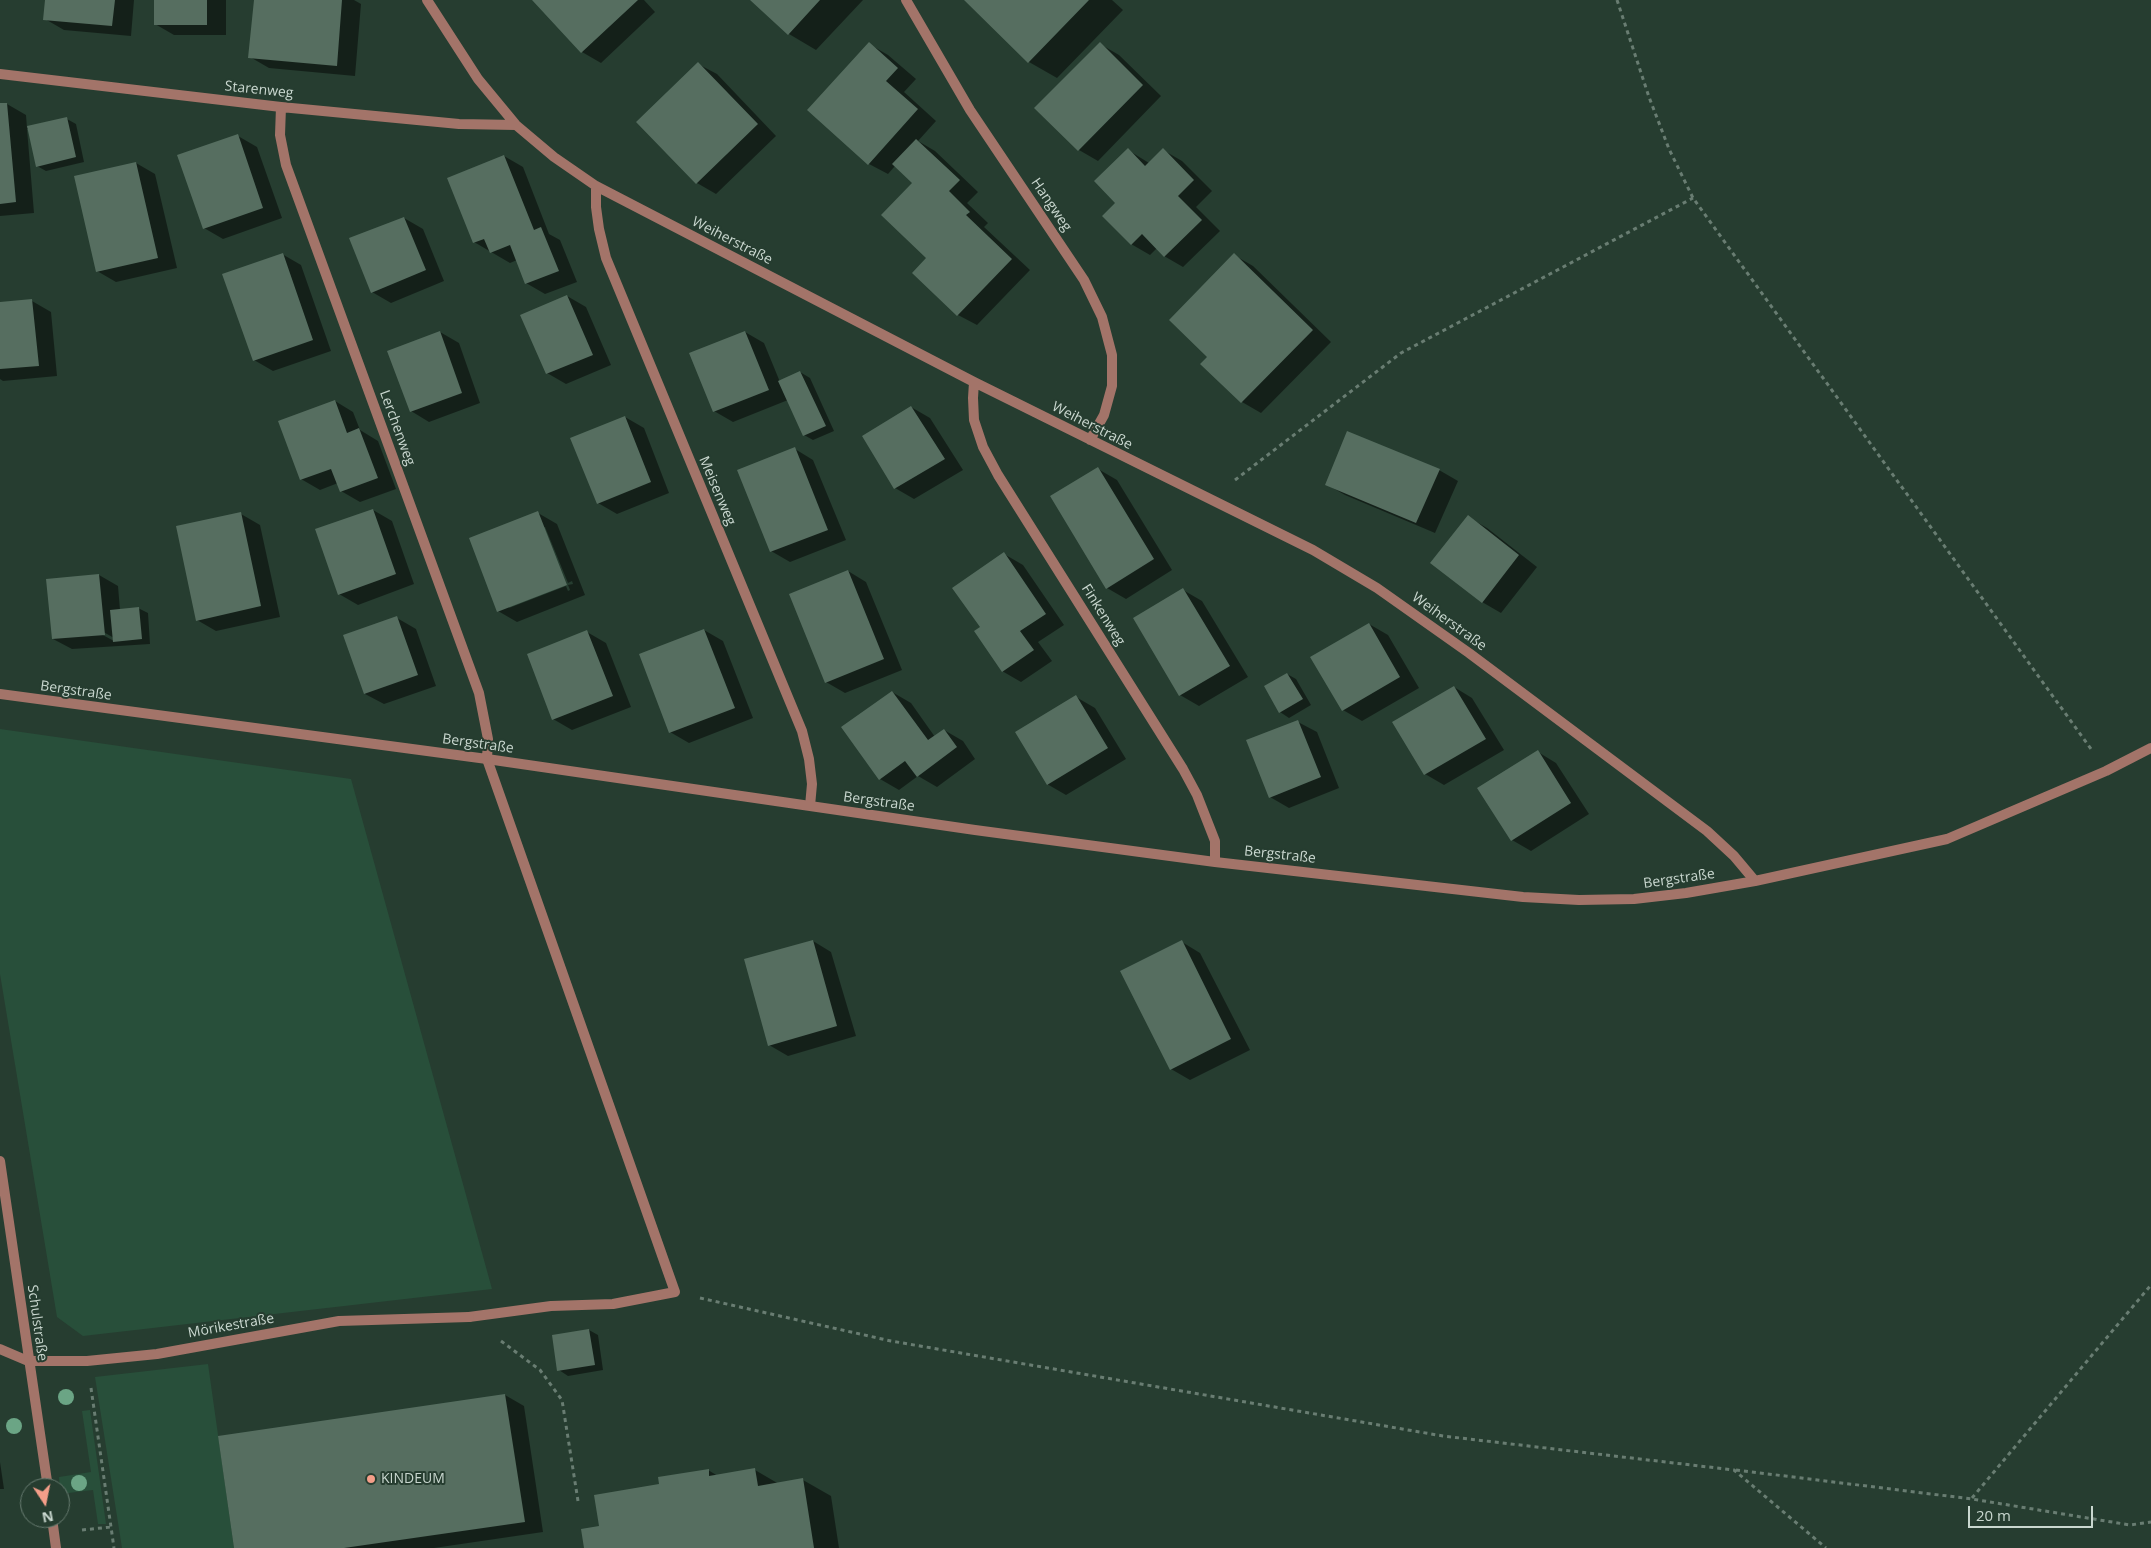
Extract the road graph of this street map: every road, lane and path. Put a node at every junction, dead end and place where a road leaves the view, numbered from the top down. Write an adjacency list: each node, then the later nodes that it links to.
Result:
1 (427, 0): 6 (street, Weiherstraße)
2 (906, 0): 10 (street, Hangweg)
3 (1617, 0): 8 (path)
4 (0, 74): 5 (street, Starenweg)
5 (282, 107): 6 (street, Starenweg); 14 (street, Lerchenweg)
6 (516, 125): 7 (street, Weiherstraße)
7 (596, 186): 9 (street, Weiherstraße); 16 (street, Meisenweg)
8 (1693, 198): 11 (path); 15 (path)
9 (974, 382): 10 (street, Weiherstraße); 17 (street, Finkenweg)
10 (1090, 440): 11 (street, Weiherstraße)
11 (1208, 500): 18 (street, Weiherstraße)
12 (0, 694): 14 (street, Bergstraße)
13 (2151, 748): 15 (street, Bergstraße)
14 (487, 759): 16 (street, Bergstraße); 21 (street, Lerchenweg)
15 (2106, 770): 18 (street, Bergstraße)
16 (810, 806): 17 (street, Bergstraße)
17 (1215, 862): 18 (street, Bergstraße)
18 (1755, 881)
19 (0, 1161): 24 (street, Schulstraße)
20 (2151, 1285): 28 (path)
21 (675, 1292): 22 (street, Mörikestraße); 26 (path)
22 (469, 1317): 25 (street, Mörikestraße); 29 (path)
23 (0, 1349): 24 (street, Mörikestraße)
24 (28, 1360): 25 (street, Mörikestraße); 27 (street, Schulstraße)
25 (87, 1361): 33 (path)
26 (1734, 1470): 28 (path); 34 (path)
27 (46, 1478)
28 (1972, 1499): 30 (path)
29 (578, 1501)
30 (2151, 1522)
31 (53, 1528): 32 (street)
32 (56, 1548)
33 (114, 1548)
34 (1826, 1548)

